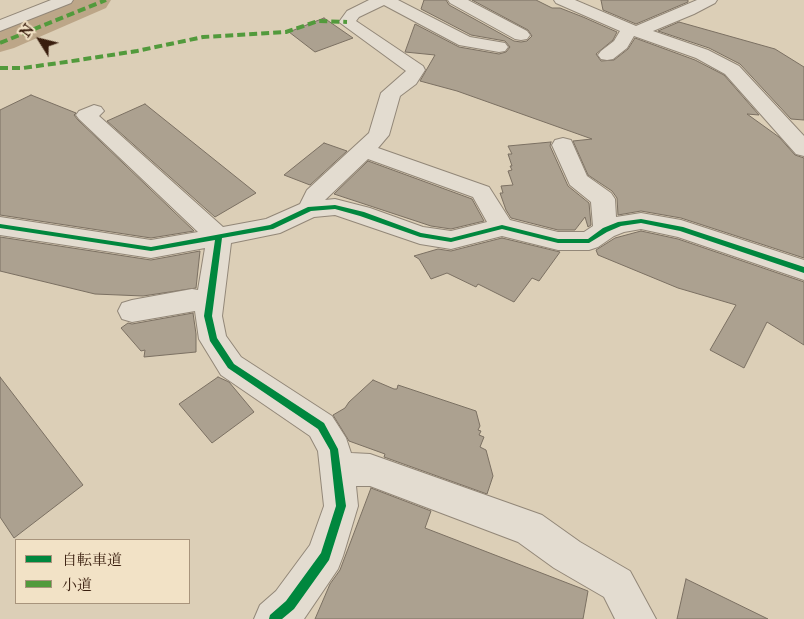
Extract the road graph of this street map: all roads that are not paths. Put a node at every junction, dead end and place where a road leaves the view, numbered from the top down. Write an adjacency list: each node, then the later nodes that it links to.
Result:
1 (65, 0): 6 (street)
2 (384, 0): 9 (street); 14 (street)
3 (456, 0): 8 (street)
4 (562, 0): 7 (street)
5 (709, 0): 7 (street)
6 (0, 26)
7 (634, 30): 10 (street); 12 (street)
8 (521, 34)
9 (499, 48)
10 (607, 56)
11 (94, 111): 19 (street)
12 (800, 140)
13 (563, 144): 17 (street)
14 (364, 150): 15 (street); 16 (street)
15 (310, 209): 16 (street); 19 (street)
16 (502, 227): 17 (street)
17 (605, 230): 20 (street)
18 (4, 231): 19 (street)
19 (219, 237): 21 (street)
20 (804, 270)
21 (210, 303): 22 (street); 23 (street)
22 (132, 311)
23 (336, 469): 24 (street); 25 (street)
24 (274, 619)
25 (636, 619)

